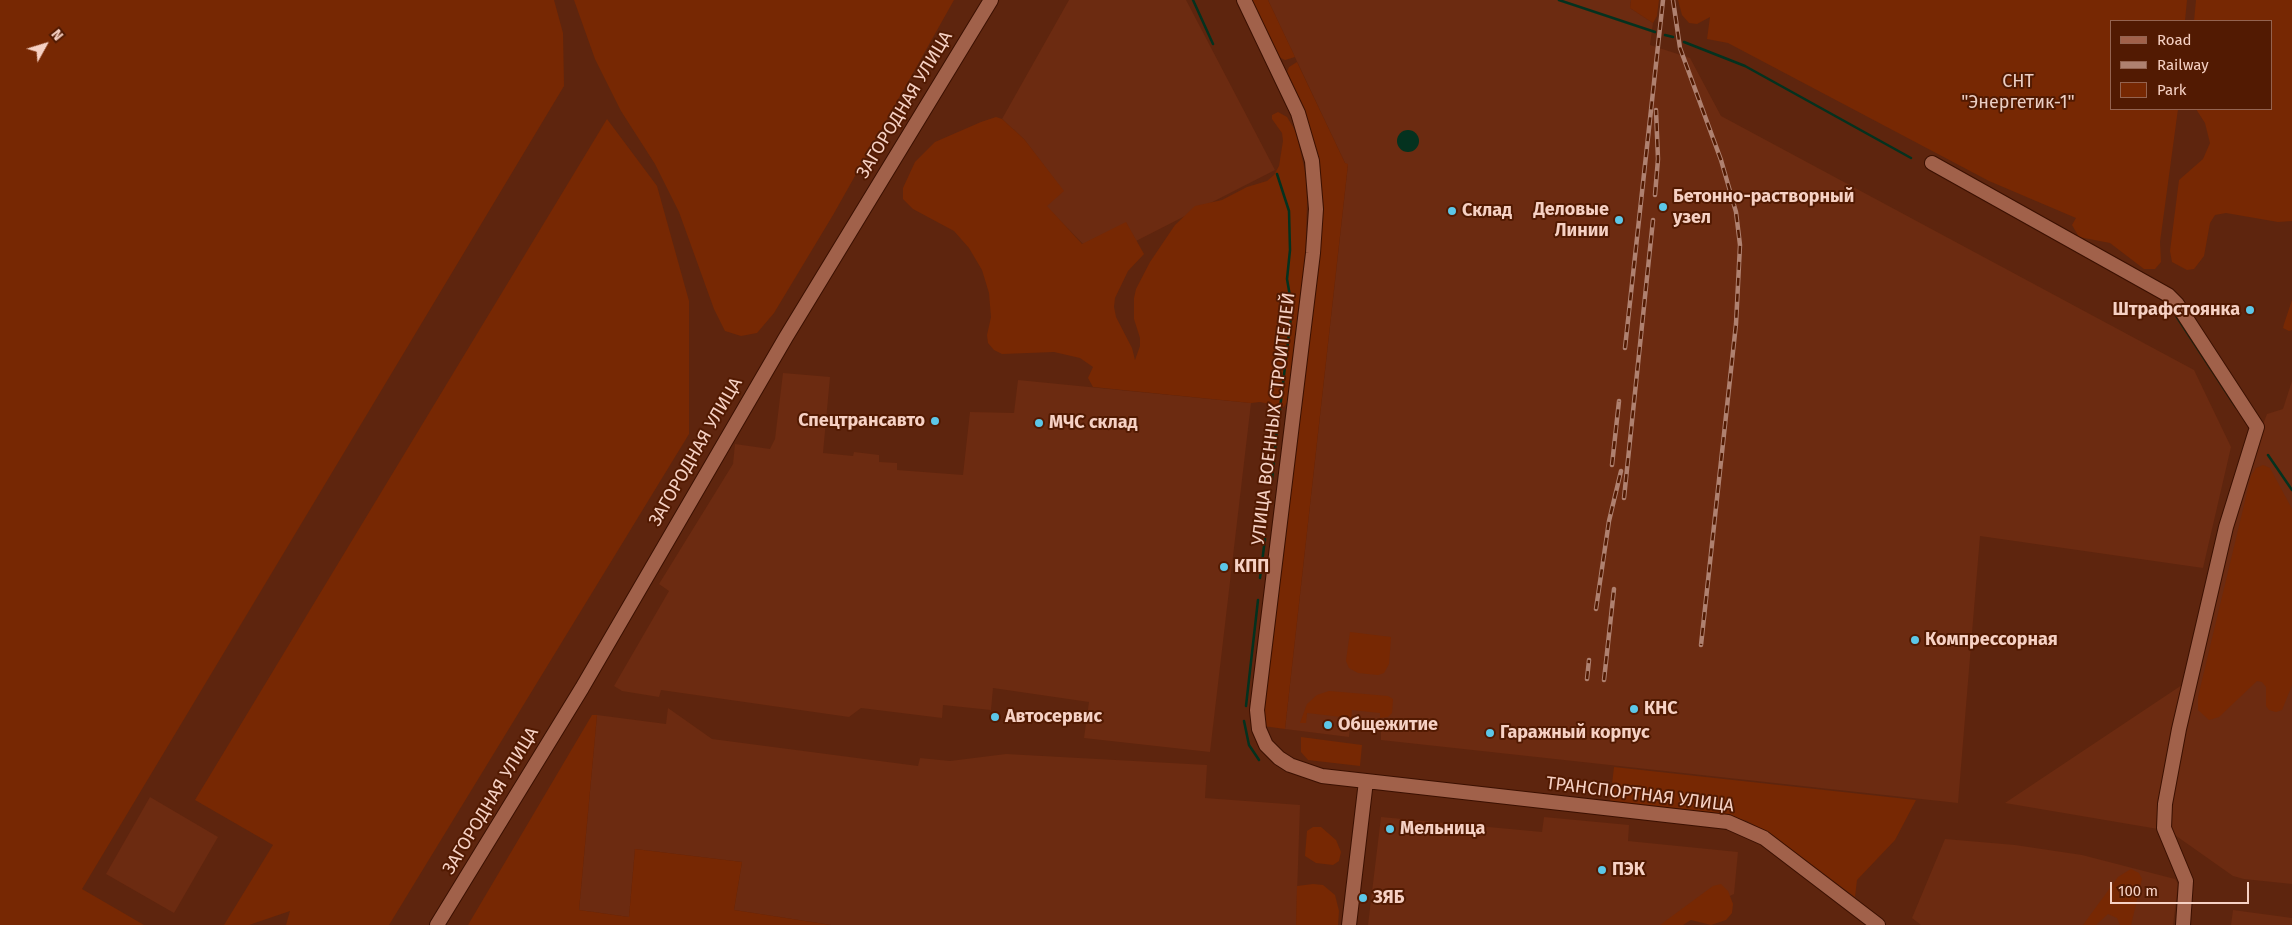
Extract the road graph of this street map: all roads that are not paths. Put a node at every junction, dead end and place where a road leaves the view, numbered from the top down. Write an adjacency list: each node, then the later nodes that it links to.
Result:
1 (991, 0): 5 (street, ЗАГОРОДНАЯ УЛИЦА)
2 (1244, 0): 4 (street, УЛИЦА ВОЕННЫХ СТРОИТЕЛЕЙ)
3 (1932, 163): 8 (street)
4 (1366, 781): 6 (street); 7 (street, ТРАНСПОРТНАЯ УЛИЦА)
5 (437, 925)
6 (1350, 925)
7 (1878, 925)
8 (2184, 925)

